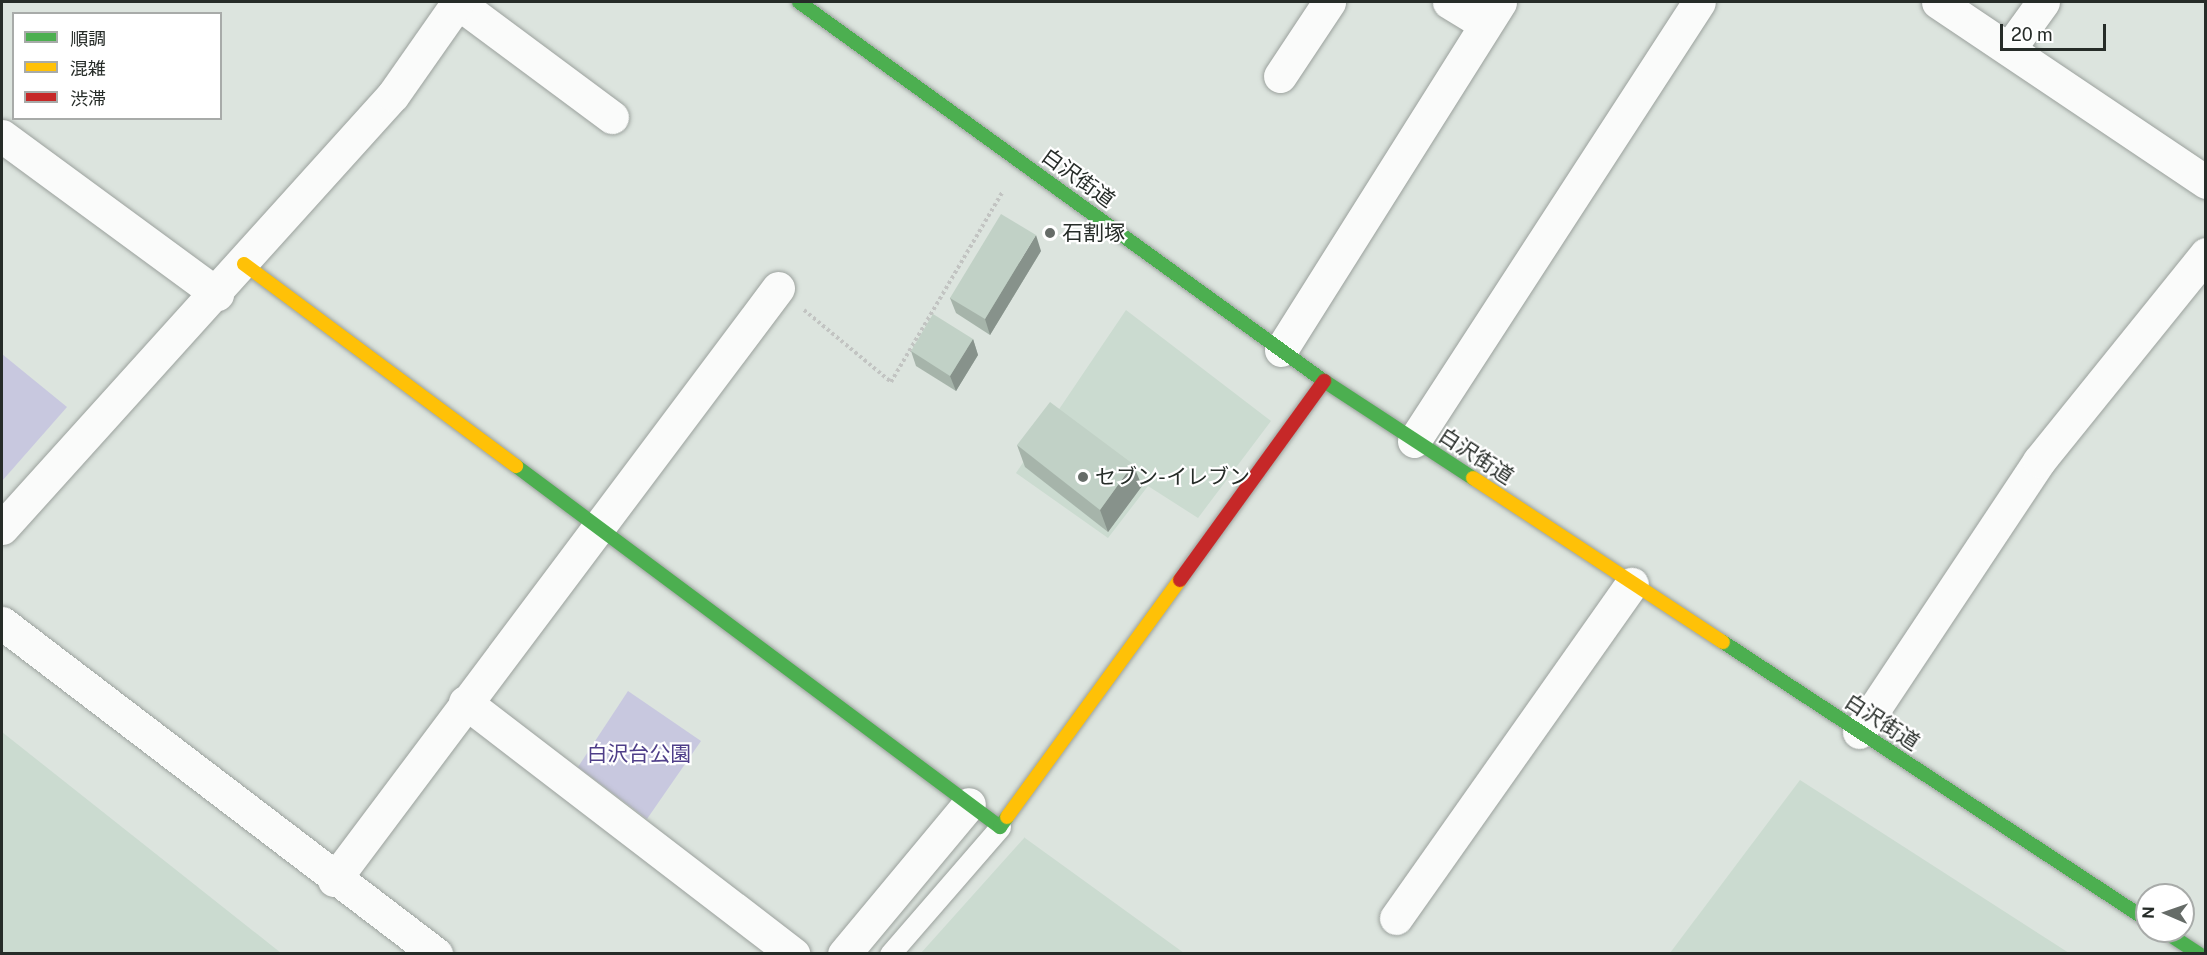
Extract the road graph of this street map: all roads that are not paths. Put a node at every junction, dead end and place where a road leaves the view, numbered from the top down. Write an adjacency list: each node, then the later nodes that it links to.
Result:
1 (457, 2): 11 (street); 15 (street)
2 (799, 2): 18 (main road, 白沢街道)
3 (1329, 2): 10 (street)
4 (1449, 2): 8 (street)
5 (1699, 2): 20 (street)
6 (1938, 2): 9 (street)
7 (2043, 2): 9 (street)
8 (1493, 13): 18 (street)
9 (2008, 49): 13 (street)
10 (1280, 76)
11 (612, 117)
12 (2, 136): 17 (street)
13 (2205, 182)
14 (2205, 254): 26 (street)
15 (244, 264): 17 (street); 22 (main road)
16 (778, 288): 22 (street)
17 (216, 294): 21 (street)
18 (1281, 350): 19 (main road, 白沢街道)
19 (1324, 381): 20 (main road, 白沢街道); 28 (main road)
20 (1414, 441): 23 (main road, 白沢街道)
21 (2, 528)
22 (598, 528): 25 (street); 27 (main road)
23 (1632, 584): 26 (main road, 白沢街道); 31 (street)
24 (2, 623): 29 (street)
25 (465, 702): 29 (street); 34 (street)
26 (1859, 732): 30 (main road, 白沢街道)
27 (969, 804): 28 (main road); 35 (street)
28 (1000, 827): 36 (lane)
29 (334, 880): 33 (street)
30 (2135, 912)
31 (1396, 918)
32 (2173, 943): 37 (main road)
33 (436, 954)
34 (793, 954)
35 (844, 954)
36 (890, 954)
37 (2199, 954)

